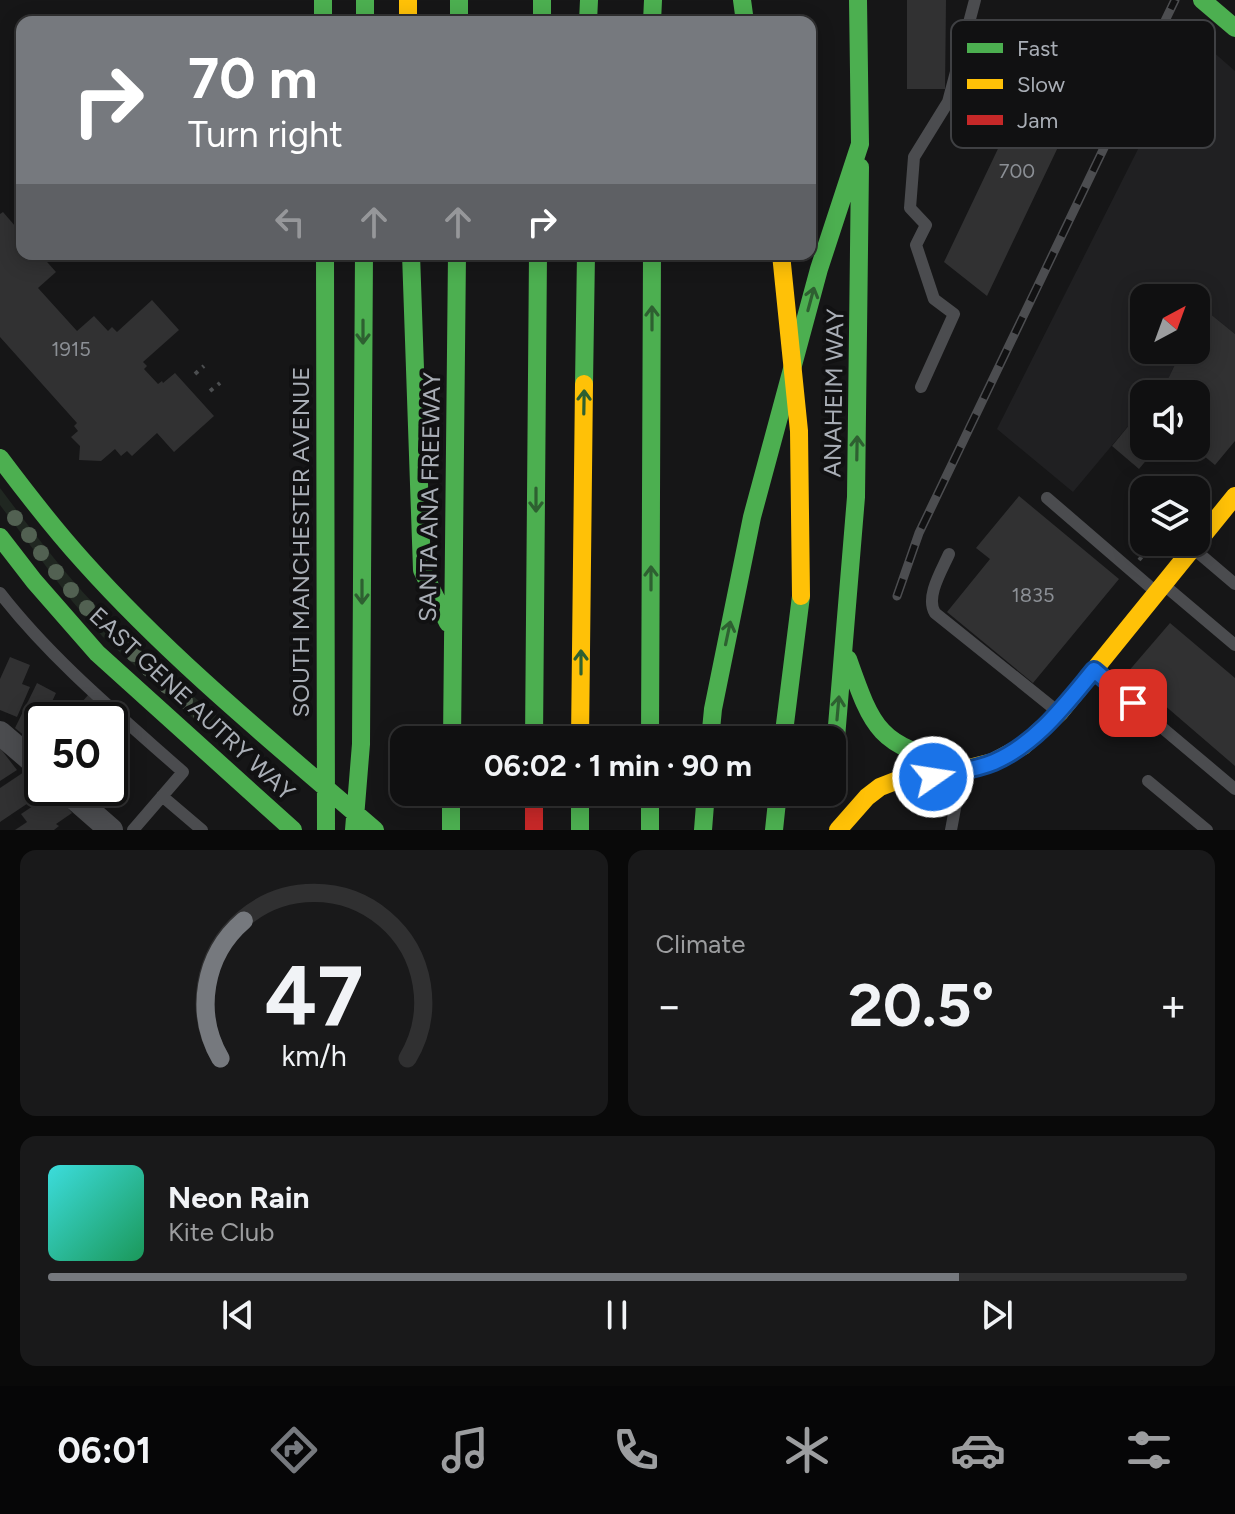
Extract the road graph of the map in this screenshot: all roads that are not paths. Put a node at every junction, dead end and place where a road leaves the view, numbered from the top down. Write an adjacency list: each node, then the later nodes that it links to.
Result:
1 (858, 0): 7 (main road, ANAHEIM WAY)
2 (975, 0): 4 (lane)
3 (1202, 0): 5 (main road)
4 (970, 20)
5 (1235, 28)
6 (951, 91): 16 (lane)
7 (860, 144): 30 (main road, ANAHEIM WAY, one-way to 7); 39 (main road, one-way to 7)
8 (325, 260): 60 (main road, SOUTH MANCHESTER AVENUE)
9 (364, 260): 61 (main road, one-way to 61)
10 (411, 260): 28 (main road)
11 (457, 260): 28 (main road, SANTA ANA FREEWAY)
12 (538, 260): 35 (main road, one-way to 35)
13 (586, 260): 37 (main road, one-way to 13)
14 (652, 260): 38 (main road, one-way to 14)
15 (782, 260): 40 (main road)
16 (921, 387)
17 (0, 458): 62 (main road, EAST GENE AUTRY WAY)
18 (1235, 496): 20 (main road)
19 (1047, 498): 26 (lane)
20 (1210, 527)
21 (0, 537): 59 (main road, EAST GENE AUTRY WAY)
22 (949, 554): 33 (lane)
23 (1187, 556): 26 (main road)
24 (1202, 556): 25 (lane)
25 (1235, 584)
26 (1160, 589): 29 (lane); 32 (main road)
27 (0, 593): 47 (lane)
28 (452, 632): 34 (main road, SANTA ANA FREEWAY)
29 (1235, 645)
30 (843, 646): 41 (main road, ANAHEIM WAY, one-way to 30); 44 (main road)
31 (562, 667): 36 (main road)
32 (1094, 670): 33 (main road); 46 (lane)
33 (1059, 713): 44 (main road)
34 (452, 726)
35 (534, 726)
36 (562, 726)
37 (580, 726)
38 (650, 726)
39 (711, 726)
40 (785, 726)
41 (837, 726)
42 (0, 733): 43 (street)
43 (24, 754)
44 (956, 768): 70 (main road); 71 (lane)
45 (1148, 781): 72 (lane)
46 (1235, 789)
47 (162, 796): 57 (lane); 58 (lane)
48 (84, 806): 56 (street)
49 (451, 806): 63 (main road)
50 (534, 806): 64 (main road)
51 (580, 806): 65 (main road)
52 (650, 806): 66 (main road)
53 (705, 806): 67 (main road)
54 (777, 806): 68 (main road)
55 (830, 806): 69 (main road)
56 (111, 830)
57 (133, 830)
58 (202, 830)
59 (293, 830)
60 (326, 830)
61 (354, 830)
62 (375, 830)
63 (451, 830)
64 (534, 830)
65 (580, 830)
66 (650, 830)
67 (703, 830)
68 (774, 830)
69 (828, 830)
70 (838, 830)
71 (951, 830)
72 (1207, 830)

